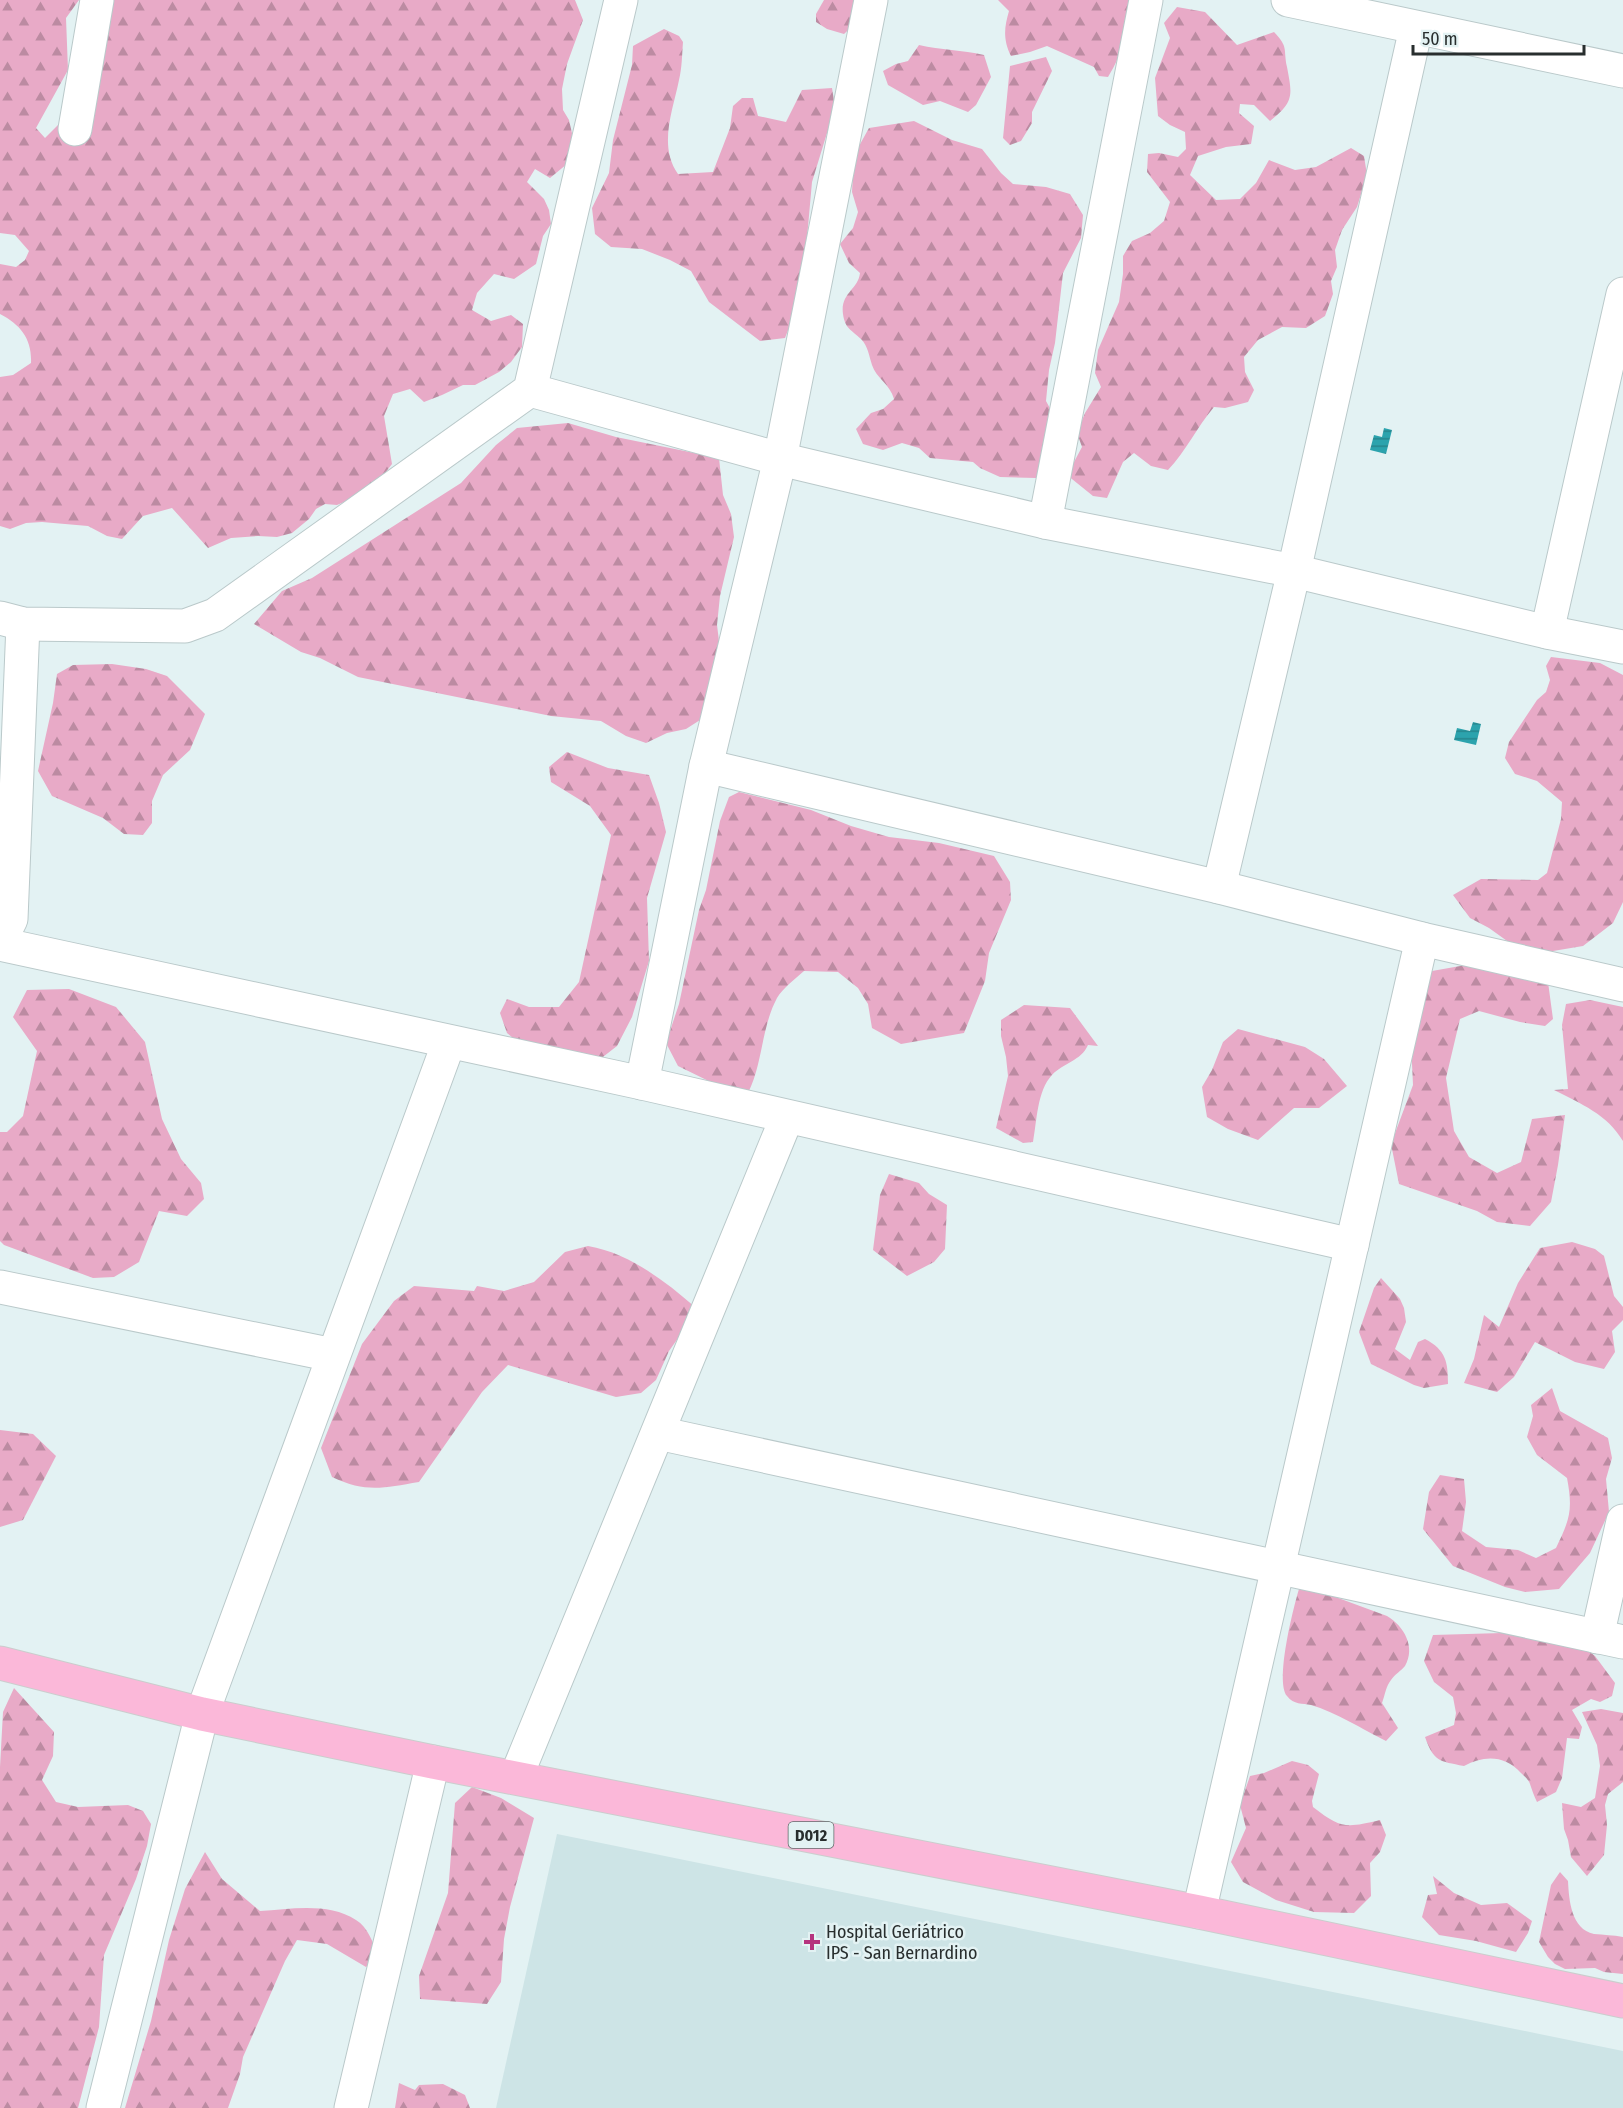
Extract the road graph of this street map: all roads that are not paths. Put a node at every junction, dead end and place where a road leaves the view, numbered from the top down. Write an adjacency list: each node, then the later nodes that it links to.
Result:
1 (97, 0): 8 (street)
2 (621, 0): 10 (street)
3 (871, 0): 11 (street)
4 (1146, 0): 12 (street)
5 (1288, 0): 6 (street)
6 (1416, 28): 7 (street); 13 (street)
7 (1623, 71)
8 (75, 129)
9 (1623, 294): 15 (street)
10 (530, 390): 11 (street); 14 (street)
11 (780, 459): 12 (street); 17 (street)
12 (1044, 522): 13 (street)
13 (1294, 571): 15 (street); 18 (street)
14 (12, 621): 20 (street)
15 (1547, 632): 16 (street)
16 (1623, 648)
17 (706, 766): 18 (street); 23 (street)
18 (1219, 887): 19 (street)
19 (1422, 939): 21 (street); 25 (street)
20 (0, 942): 22 (street)
21 (1623, 985)
22 (449, 1042): 23 (street); 27 (street)
23 (642, 1083): 24 (street)
24 (788, 1117): 25 (street); 28 (street)
25 (1352, 1245): 30 (street)
26 (0, 1287): 27 (street)
27 (333, 1355): 33 (street)
28 (658, 1433): 30 (street); 35 (street)
29 (1623, 1521): 31 (street)
30 (1277, 1566): 31 (street); 36 (street)
31 (1610, 1640)
32 (0, 1664): 33 (main road, D012)
33 (202, 1714): 34 (main road, D012); 38 (street)
34 (434, 1762): 35 (main road, D012); 39 (street)
35 (516, 1777): 36 (main road, D012)
36 (1199, 1912): 37 (main road, D012)
37 (1623, 2001)
38 (103, 2108)
39 (351, 2108)

